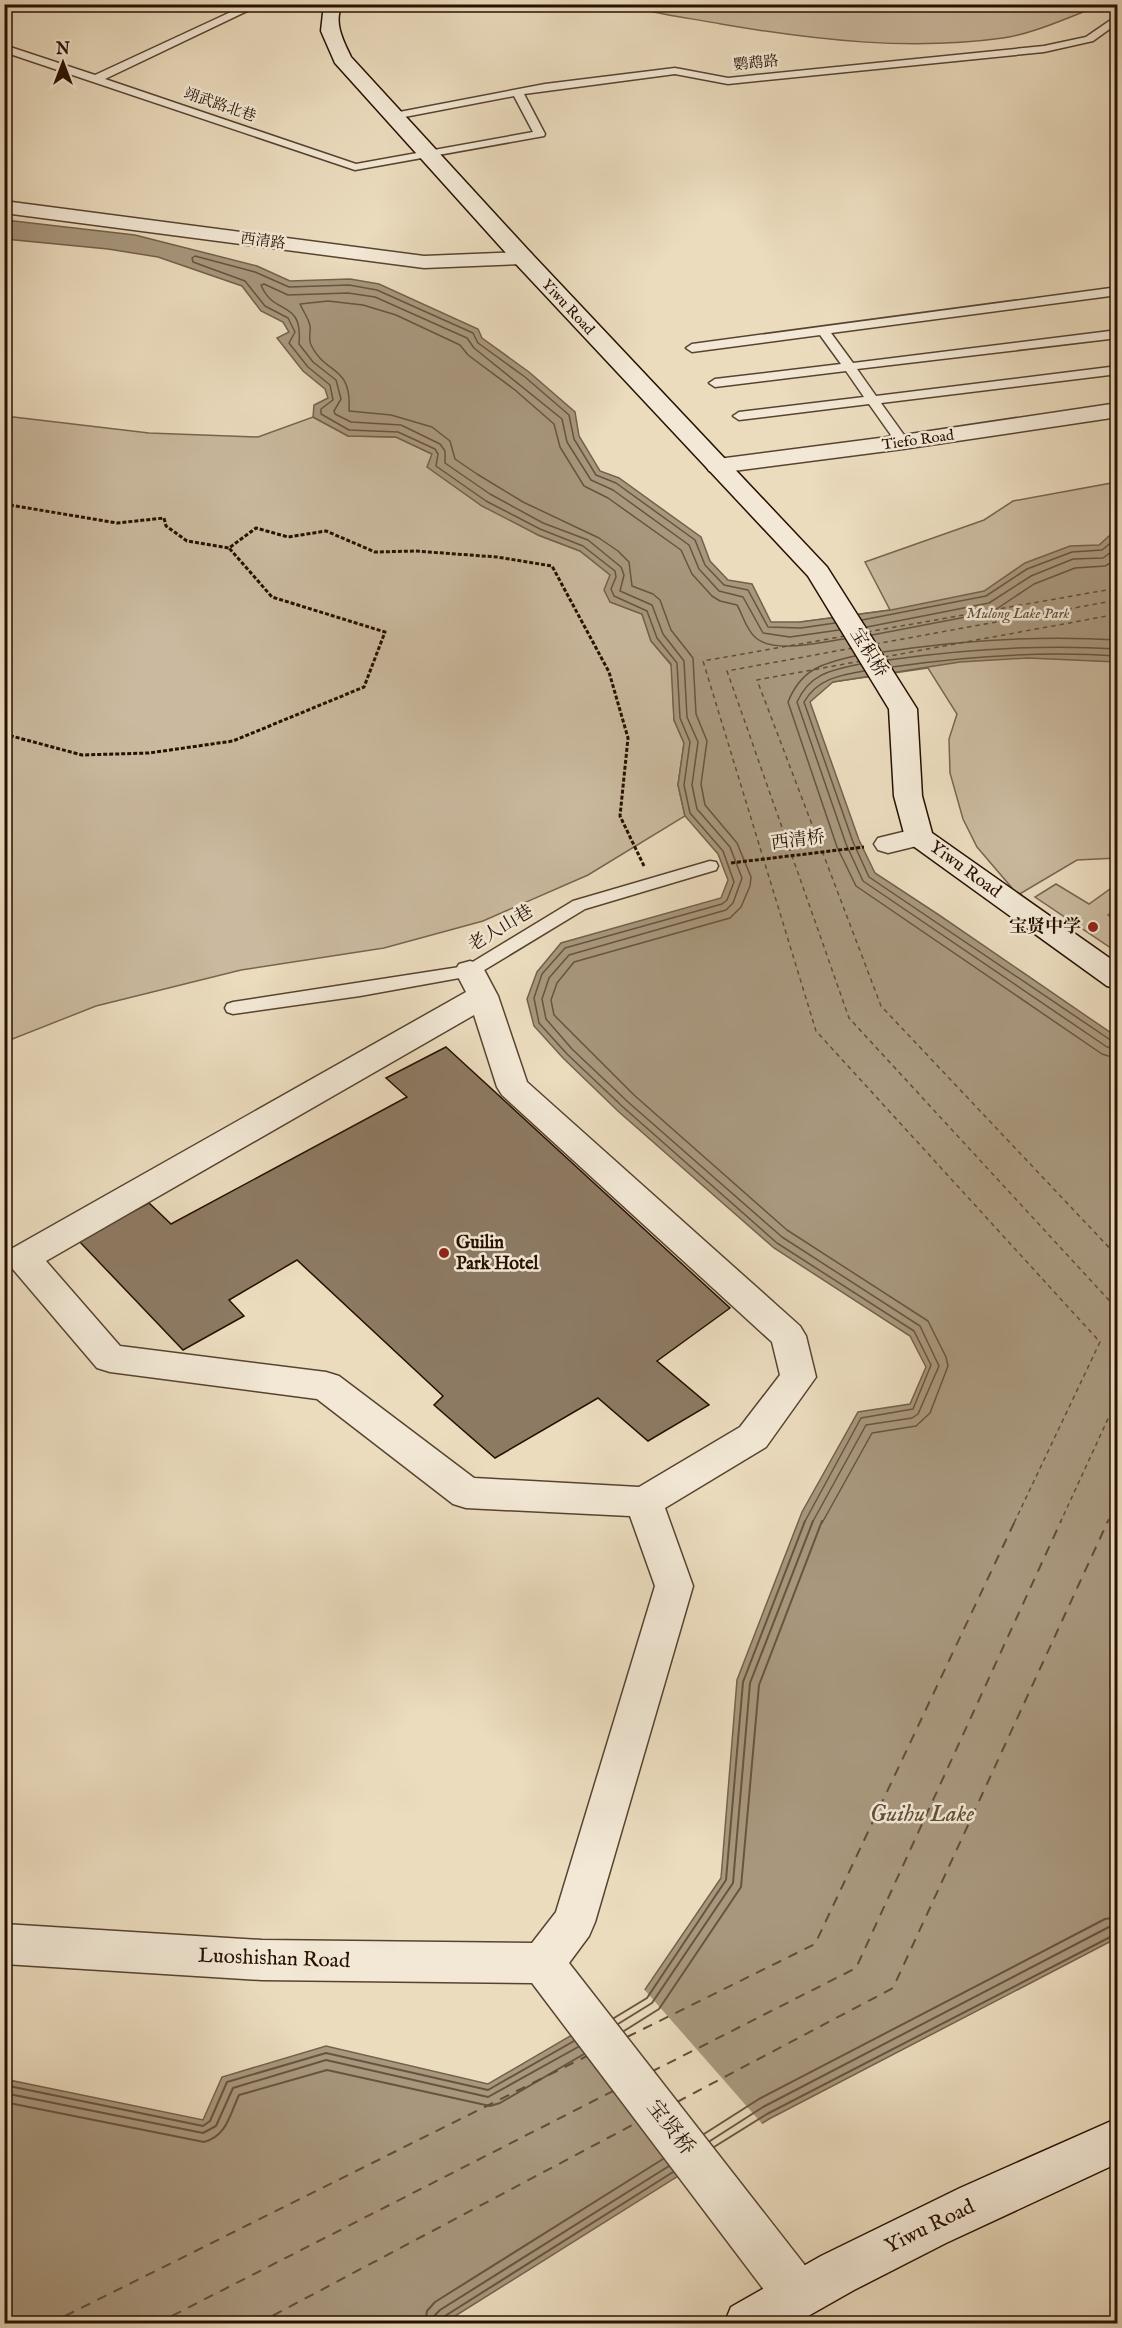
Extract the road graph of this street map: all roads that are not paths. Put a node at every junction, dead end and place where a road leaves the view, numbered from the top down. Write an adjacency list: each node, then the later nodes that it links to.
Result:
1 (257, 4): 5 (lane)
2 (334, 4): 7 (street, Yiwu Road)
3 (1118, 18): 6 (lane, 鹦鹉路)
4 (4, 48): 5 (lane, 翊武路北巷)
5 (96, 79): 8 (lane, 翊武路北巷)
6 (517, 92): 7 (lane, 鹦鹉路); 8 (lane, 翊武路北巷)
7 (394, 116): 8 (street, Yiwu Road)
8 (428, 155): 10 (street, Yiwu Road)
9 (4, 207): 10 (street, 西清路)
10 (523, 258): 22 (street, Yiwu Road)
11 (1118, 291): 12 (lane)
12 (823, 330): 14 (lane); 15 (lane)
13 (1118, 334): 15 (lane)
14 (692, 348)
15 (849, 367): 17 (lane); 18 (lane)
16 (1118, 370): 18 (lane)
17 (715, 383)
18 (873, 400): 20 (lane); 21 (lane)
19 (1118, 410): 21 (street, Tiefo Road)
20 (739, 416)
21 (903, 442): 22 (street, Tiefo Road)
22 (718, 466): 23 (street, Yiwu Road)
23 (833, 596): 24 (street, 宝积桥)
24 (903, 709): 25 (street, Yiwu Road)
25 (920, 837): 26 (street); 28 (street, Yiwu Road)
26 (888, 844)
27 (711, 866): 29 (lane, 老人山巷)
28 (1118, 979)
29 (476, 984): 30 (lane, 老人山巷); 31 (street); 31 (street)
30 (233, 1008)
31 (644, 1502): 33 (street)
32 (4, 1944): 33 (street, Luoshishan Road)
33 (543, 1963): 35 (street, 宝贤桥)
34 (1118, 2140): 35 (street, Yiwu Road)
35 (797, 2308): 36 (street, Yiwu Road)
36 (748, 2324)

